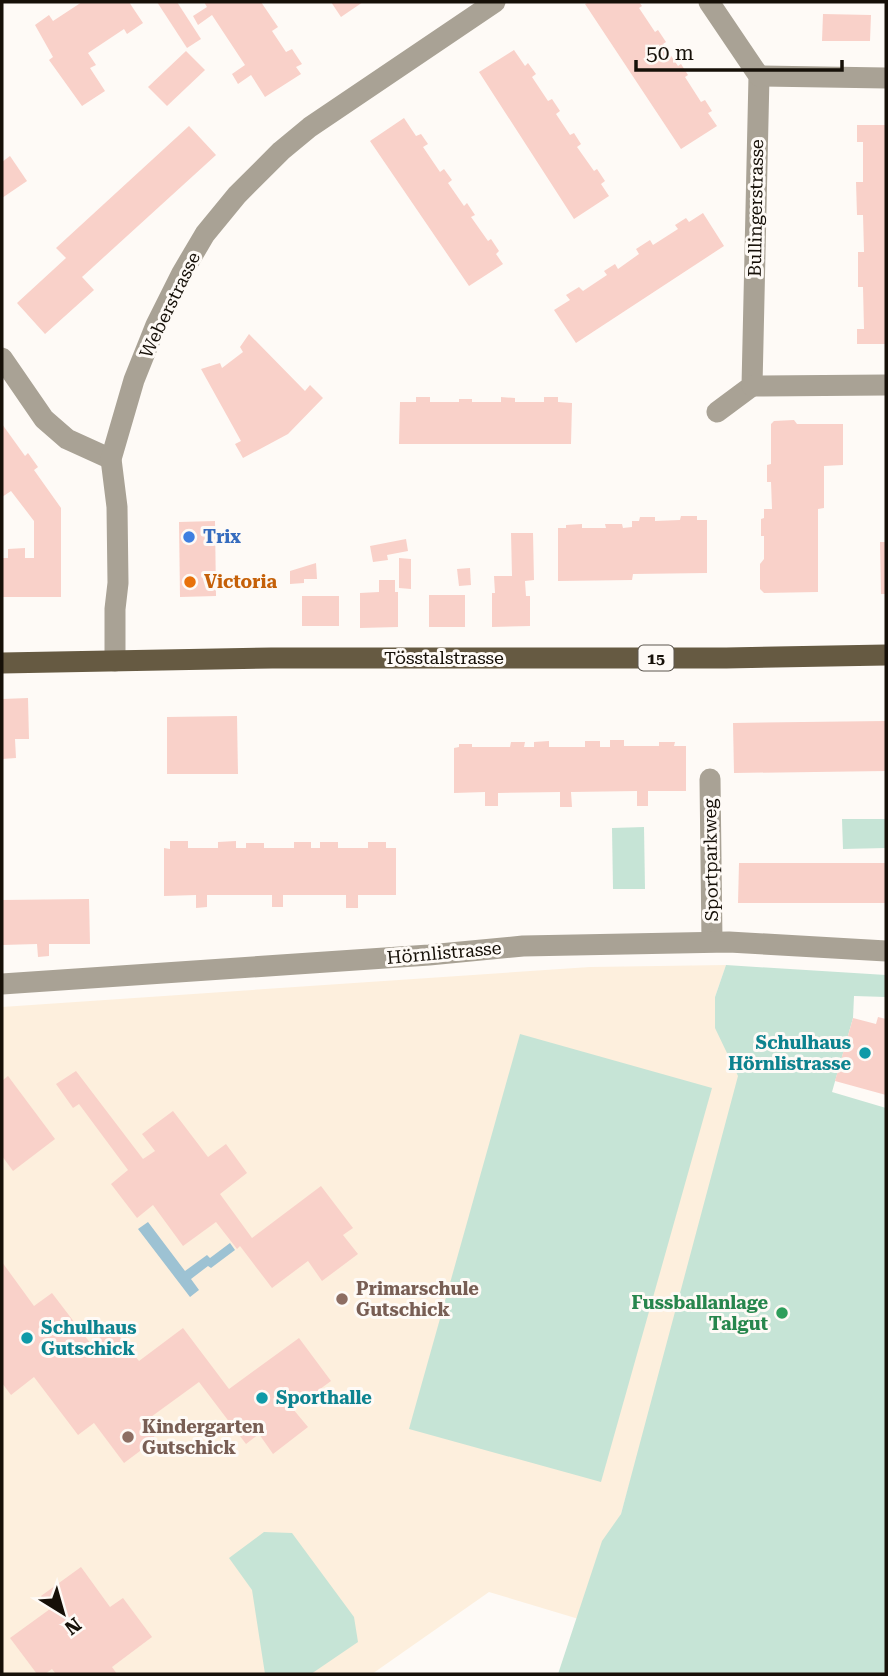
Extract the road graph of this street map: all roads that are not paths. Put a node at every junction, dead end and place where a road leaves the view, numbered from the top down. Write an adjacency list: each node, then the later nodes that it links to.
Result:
1 (495, 2): 9 (street, Weberstrasse)
2 (709, 2): 3 (street)
3 (759, 76): 4 (street); 7 (street, Bullingerstrasse)
4 (886, 78)
5 (2, 358): 9 (street)
6 (886, 385): 7 (street)
7 (752, 386): 8 (street)
8 (717, 412)
9 (111, 460): 11 (street, Weberstrasse)
10 (886, 655): 11 (main road, Tösstalstrasse / 15)
11 (115, 662): 12 (main road, Tösstalstrasse / 15)
12 (2, 663)
13 (710, 779): 14 (street, Sportparkweg)
14 (712, 941): 15 (street, Hörnlistrasse); 16 (street, Hörnlistrasse)
15 (886, 951)
16 (2, 984)

